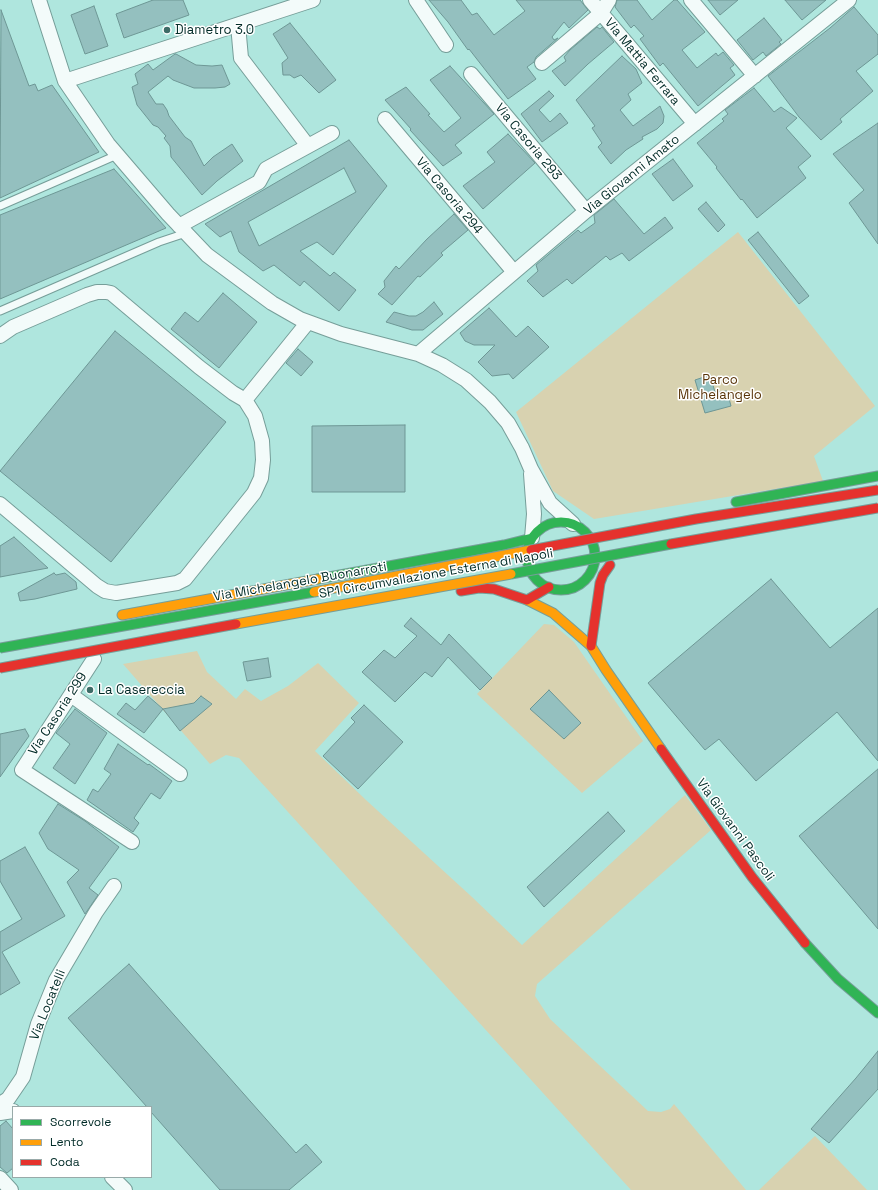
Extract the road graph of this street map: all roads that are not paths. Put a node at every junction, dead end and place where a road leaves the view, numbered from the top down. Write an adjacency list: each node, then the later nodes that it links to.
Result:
1 (39, 0): 14 (street)
2 (313, 0): 9 (street)
3 (416, 0): 10 (street)
4 (590, 0): 8 (street, Via Mattia Ferrara)
5 (609, 0): 8 (street)
6 (691, 0): 13 (street)
7 (849, 0): 13 (street, Via Giovanni Amato)
8 (601, 13): 11 (street); 16 (street, Via Mattia Ferrara)
9 (238, 25): 14 (street); 18 (street)
10 (446, 45)
11 (542, 63)
12 (470, 74): 21 (street, Via Casoria 293)
13 (755, 76): 16 (street, Via Giovanni Amato)
14 (65, 82): 19 (street)
15 (385, 119): 23 (street, Via Casoria 294)
16 (695, 124): 21 (street, Via Giovanni Amato)
17 (332, 133): 18 (street)
18 (308, 146): 22 (street)
19 (117, 155): 20 (lane); 22 (street)
20 (0, 206)
21 (586, 211): 23 (street, Via Giovanni Amato)
22 (182, 230): 24 (lane); 25 (street)
23 (514, 272): 27 (street, Via Giovanni Amato)
24 (0, 311)
25 (308, 322): 27 (street); 28 (street)
26 (0, 336): 28 (street)
27 (418, 354): 29 (street)
28 (245, 400): 33 (street)
29 (531, 469): 36 (street); 38 (street)
30 (878, 476): 32 (main road)
31 (878, 490): 46 (main road, SP1 Circumvallazione Esterna di Napoli, bridge)
32 (731, 503)
33 (0, 504)
34 (878, 508): 48 (main road, SP1 Circumvallazione Esterna di Napoli, bridge)
35 (878, 517): 37 (main road)
36 (583, 528): 38 (main road); 39 (main road)
37 (809, 529)
38 (532, 538): 40 (main road); 44 (main road, Via Michelangelo Buonarroti)
39 (592, 571): 40 (main road); 41 (main road); 41 (main road)
40 (549, 587): 42 (main road); 43 (main road)
41 (597, 598): 45 (main road)
42 (527, 600): 43 (main road, Via Giovanni Pascoli); 47 (main road, Via Giovanni Pascoli)
43 (553, 613): 45 (main road, Via Giovanni Pascoli)
44 (116, 616)
45 (591, 646): 54 (main road, Via Giovanni Pascoli)
46 (0, 648)
47 (94, 659): 49 (main road, Via Giovanni Pascoli); 50 (street, Via Casoria 299)
48 (0, 668)
49 (0, 676)
50 (71, 695): 51 (street); 52 (street, Via Casoria 299)
51 (180, 774)
52 (132, 842)
53 (114, 886): 55 (street, Via Locatelli)
54 (878, 1013)
55 (0, 1104)
56 (12, 1111): 57 (street)
57 (0, 1113)
58 (0, 1178): 60 (street)
59 (113, 1178): 61 (street)
60 (11, 1190)
61 (125, 1190)

